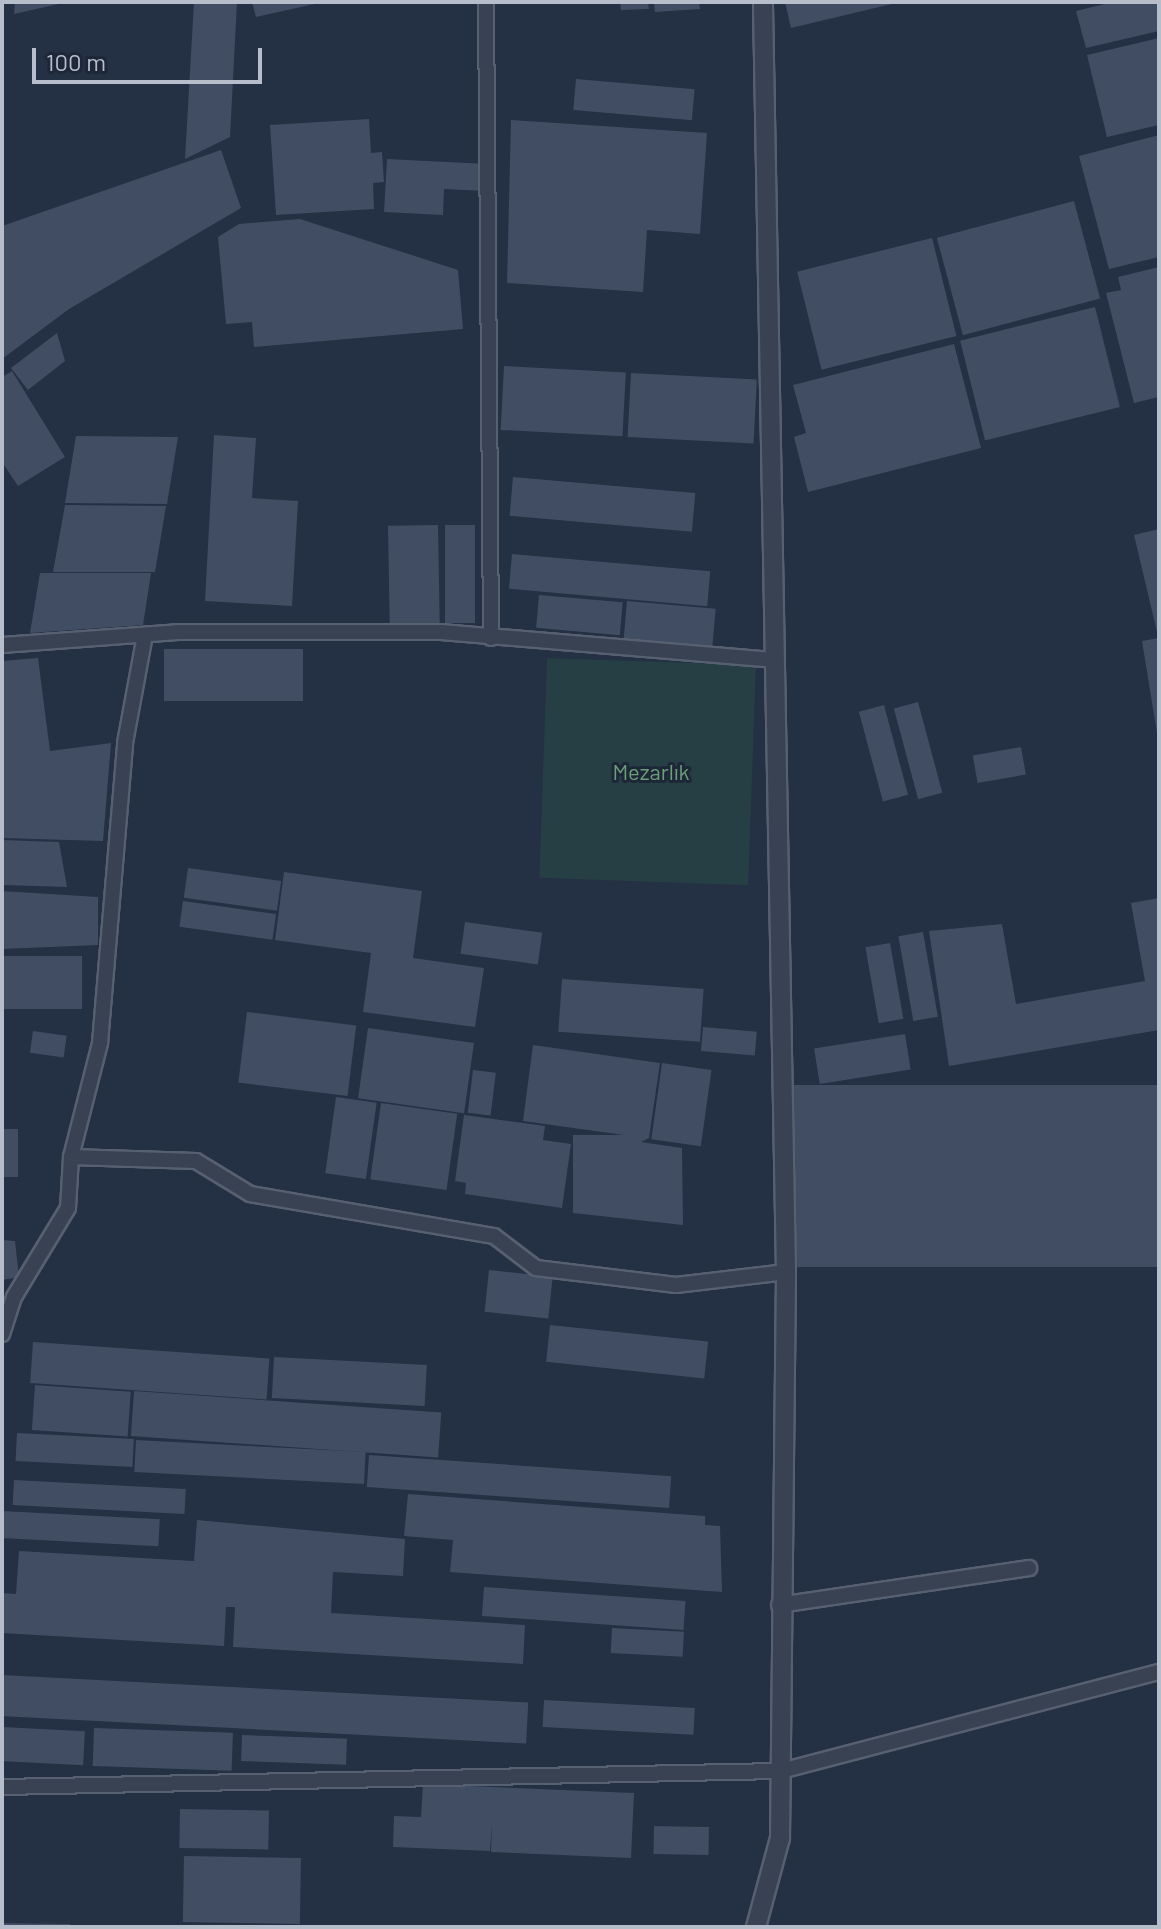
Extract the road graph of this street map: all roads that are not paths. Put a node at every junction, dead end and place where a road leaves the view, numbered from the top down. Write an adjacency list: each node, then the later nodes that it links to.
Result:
1 (486, 2): 4 (street)
2 (763, 2): 6 (street)
3 (145, 635): 4 (street); 5 (street); 7 (street)
4 (491, 638): 6 (street)
5 (2, 645)
6 (773, 660): 8 (street)
7 (71, 1157): 8 (street); 9 (street)
8 (786, 1272): 12 (street)
9 (8, 1296): 10 (street)
10 (2, 1334)
11 (1029, 1568): 12 (street)
12 (779, 1605): 14 (street)
13 (1159, 1672): 14 (street)
14 (781, 1771): 15 (street); 16 (street)
15 (2, 1787)
16 (756, 1927)

